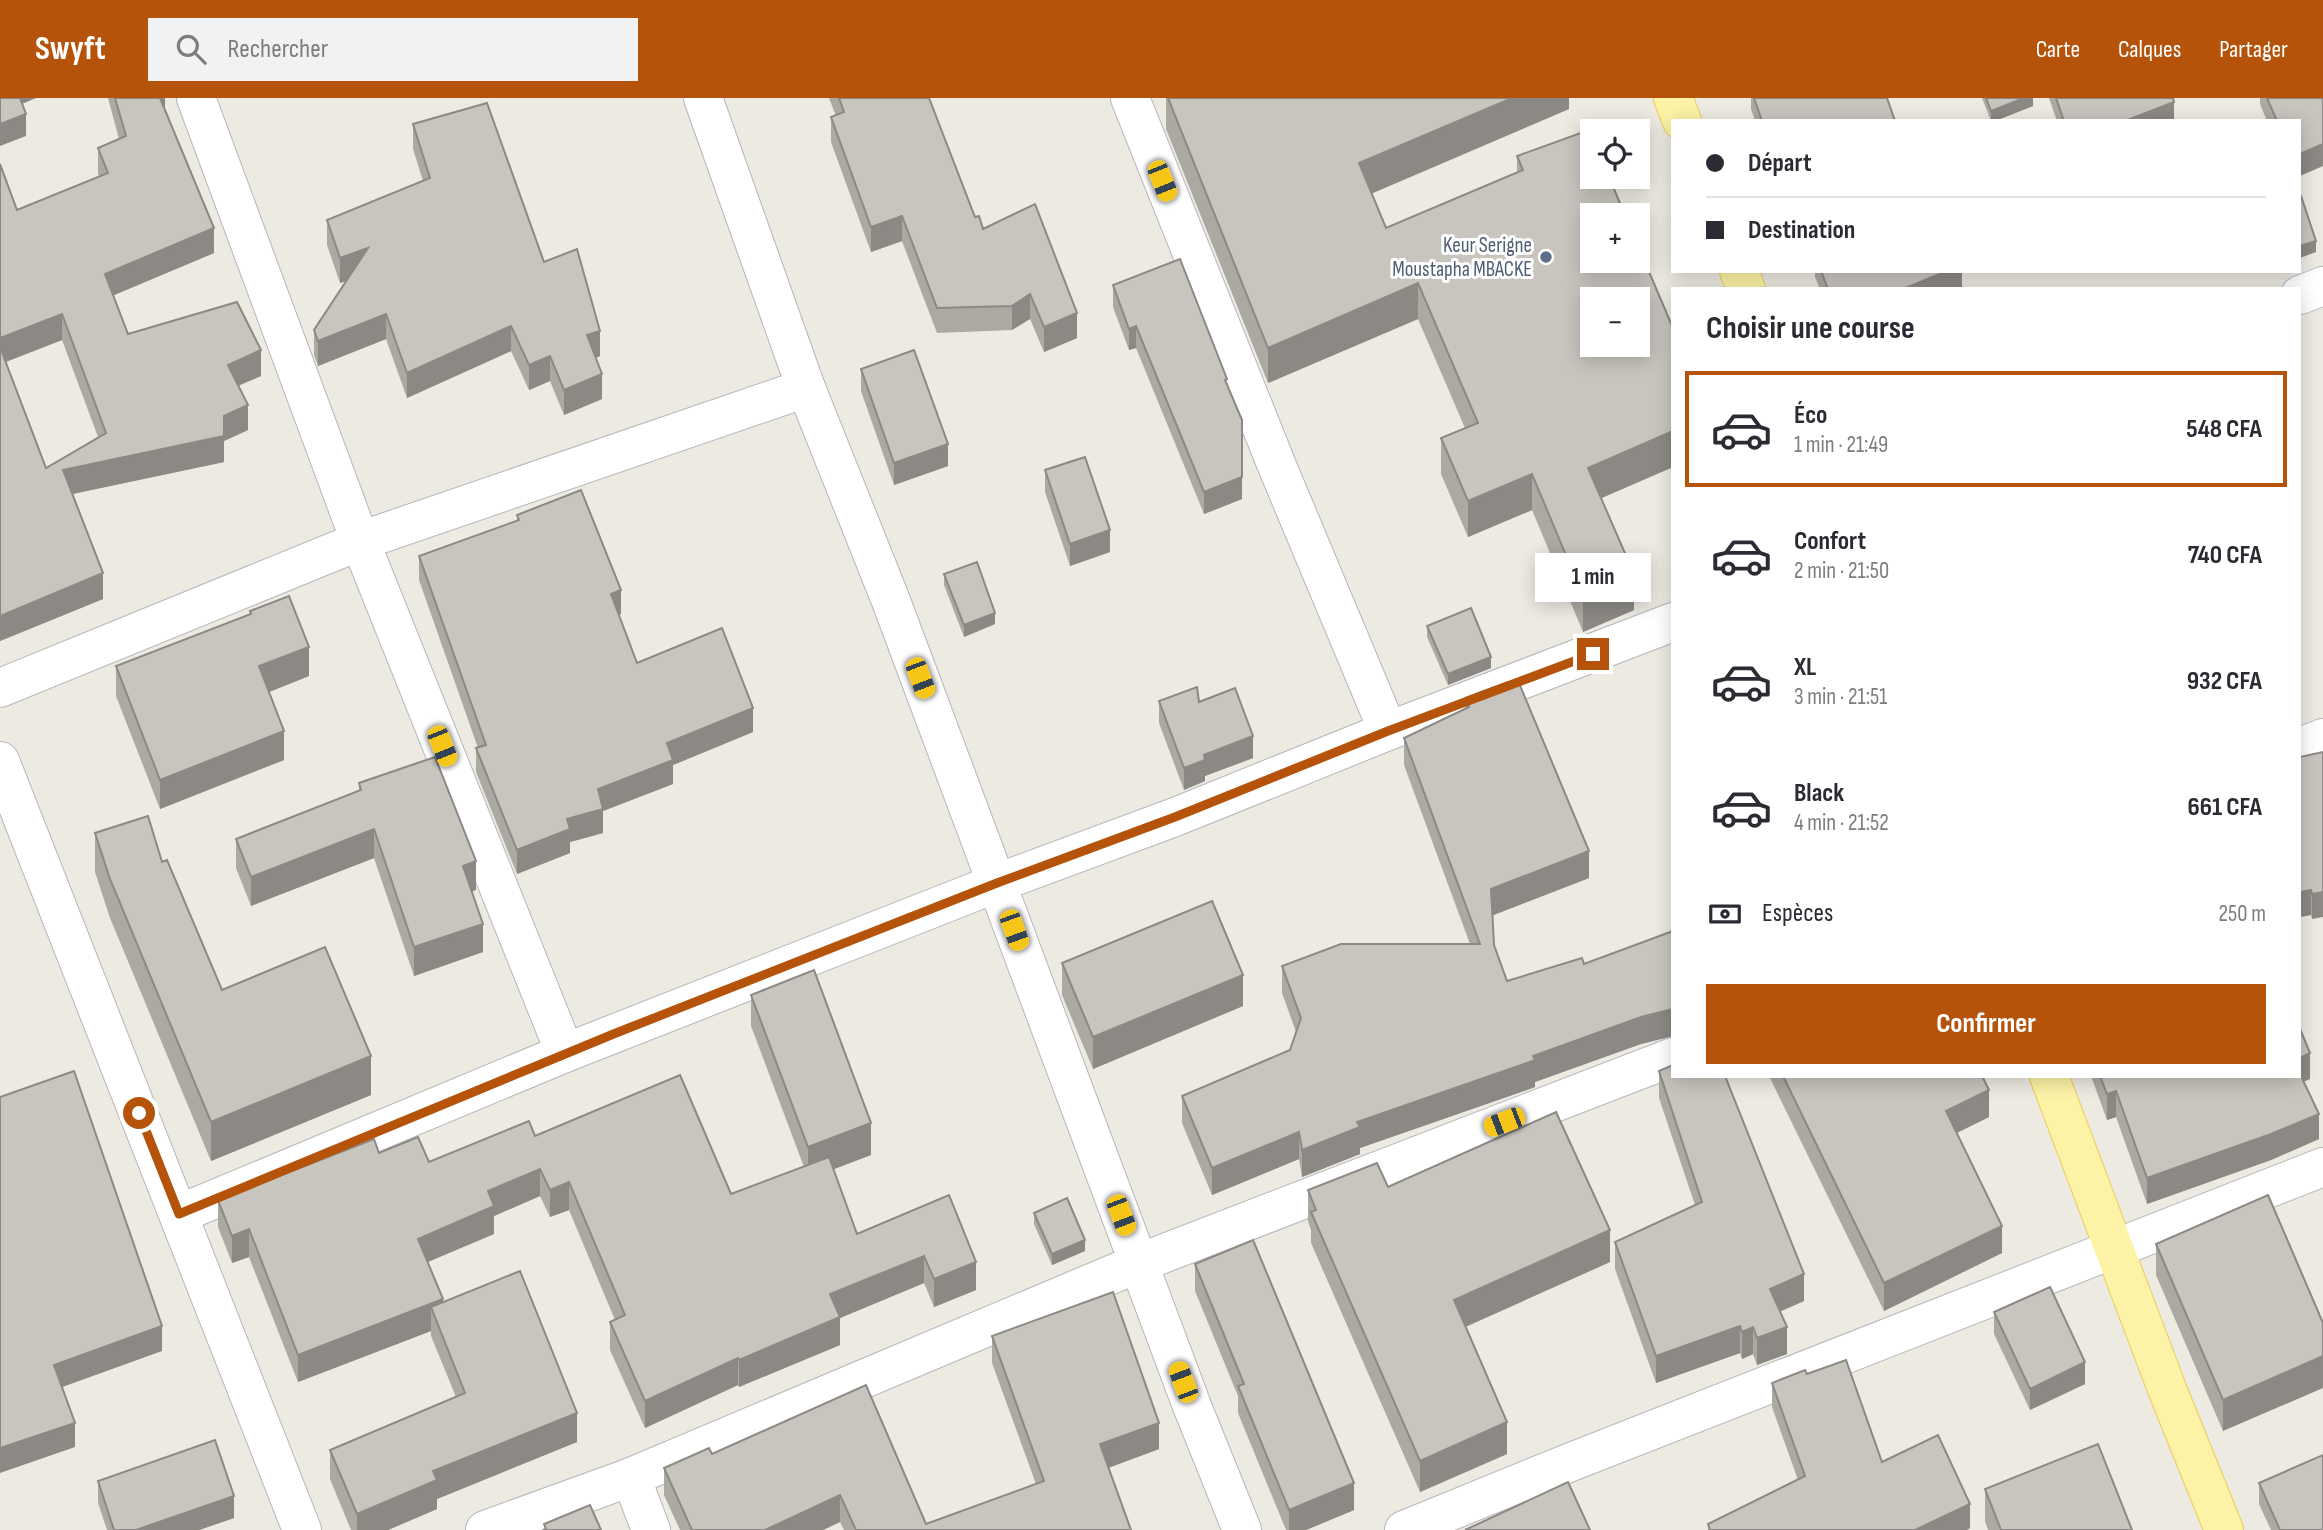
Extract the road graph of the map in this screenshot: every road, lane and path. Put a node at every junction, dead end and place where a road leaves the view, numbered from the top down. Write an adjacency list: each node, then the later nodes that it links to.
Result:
1 (197, 98): 9 (street)
2 (703, 98): 8 (street)
3 (1130, 98): 12 (street)
4 (1674, 98): 5 (main road)
5 (1681, 119)
6 (2323, 286): 7 (street)
7 (2301, 295)
8 (806, 388): 9 (street); 16 (street)
9 (360, 541): 11 (street); 17 (street)
10 (1671, 623): 12 (street)
11 (0, 688)
12 (1388, 731): 16 (street)
13 (2323, 738): 14 (street)
14 (2301, 747)
15 (0, 761): 21 (street)
16 (997, 883): 17 (street); 23 (street)
17 (565, 1054): 21 (street)
18 (1671, 1059): 23 (street)
19 (2050, 1078): 22 (main road)
20 (2323, 1167): 22 (street)
21 (179, 1214): 25 (street)
22 (2114, 1248): 29 (street); 30 (main road)
23 (1139, 1263): 24 (street); 28 (street)
24 (631, 1477): 26 (street); 27 (street)
25 (302, 1530)
26 (485, 1530)
27 (650, 1530)
28 (1242, 1530)
29 (1404, 1530)
30 (2224, 1530)

